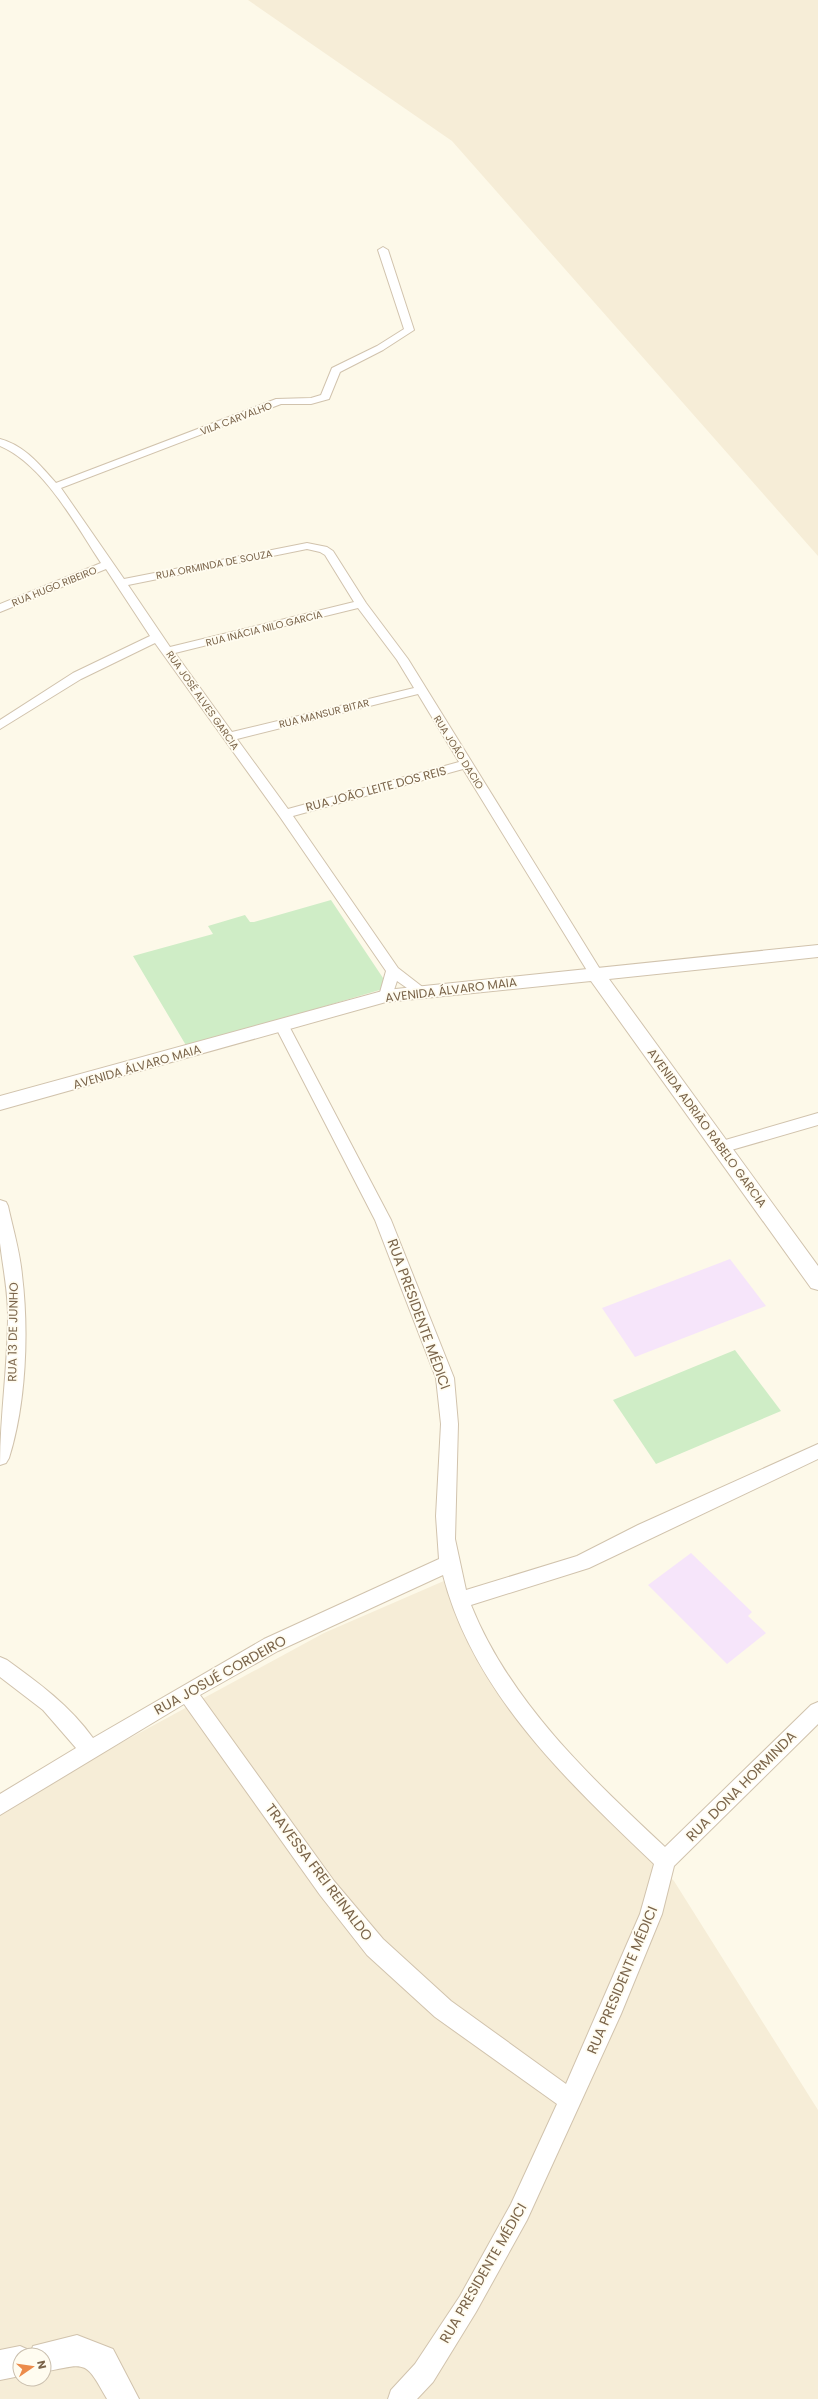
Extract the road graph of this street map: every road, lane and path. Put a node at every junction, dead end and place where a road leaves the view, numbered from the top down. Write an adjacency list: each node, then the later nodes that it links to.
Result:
1 (383, 250): 3 (street, VILA CARVALHO)
2 (0, 442): 3 (street, RUA JOSÉ ALVES GARCIA)
3 (54, 487): 5 (street, RUA JOSÉ ALVES GARCIA)
4 (307, 546): 6 (street, RUA ORMINDA DE SOUZA); 7 (street, RUA JOÃO DACIO)
5 (108, 564): 6 (street, RUA JOSÉ ALVES GARCIA); 8 (street, RUA HUGO RIBEIRO)
6 (122, 583): 9 (street, RUA JOSÉ ALVES GARCIA)
7 (361, 604): 10 (street, RUA INÁCIA NILO GARCIA); 11 (street, RUA JOÃO DACIO)
8 (0, 608)
9 (157, 637): 10 (street, RUA JOSÉ ALVES GARCIA); 12 (street)
10 (168, 651): 13 (street, RUA JOSÉ ALVES GARCIA)
11 (420, 690): 13 (street, RUA MANSUR BITAR); 14 (street, RUA JOÃO DACIO)
12 (0, 726)
13 (228, 737): 15 (street, RUA JOSÉ ALVES GARCIA)
14 (467, 764): 15 (street, RUA JOÃO LEITE DOS REIS); 18 (street, RUA JOÃO DACIO)
15 (286, 814): 17 (street, RUA JOSÉ ALVES GARCIA)
16 (818, 951): 18 (street, AVENIDA ÁLVARO MAIA)
17 (393, 971): 19 (street, RUA JOSÉ ALVES GARCIA); 20 (street)
18 (596, 974): 19 (street, AVENIDA ÁLVARO MAIA); 24 (street, AVENIDA ADRIÃO RABELO GARCIA)
19 (422, 992): 20 (street, AVENIDA ÁLVARO MAIA)
20 (386, 996): 21 (street, AVENIDA ÁLVARO MAIA)
21 (282, 1026): 22 (street, AVENIDA ÁLVARO MAIA); 30 (street, RUA PRESIDENTE MÉDICI)
22 (0, 1103)
23 (818, 1119): 24 (street)
24 (721, 1147): 26 (street, AVENIDA ADRIÃO RABELO GARCIA)
25 (0, 1206): 27 (street, RUA 13 DE JUNHO)
26 (816, 1276)
27 (7, 1306): 29 (street, RUA 13 DE JUNHO)
28 (818, 1451): 31 (street)
29 (0, 1458)
30 (449, 1563): 31 (street, RUA PRESIDENTE MÉDICI); 33 (street, RUA JOSUÉ CORDEIRO)
31 (461, 1600): 37 (street, RUA PRESIDENTE MÉDICI)
32 (0, 1666): 35 (street)
33 (187, 1692): 35 (street, RUA JOSUÉ CORDEIRO); 38 (street, TRAVESSA FREI REINALDO)
34 (818, 1711): 37 (street, RUA DONA HORMINDA)
35 (90, 1751): 36 (street, RUA JOSUÉ CORDEIRO)
36 (0, 1805)
37 (666, 1861): 38 (street, RUA PRESIDENTE MÉDICI)
38 (570, 2100): 43 (street, RUA PRESIDENTE MÉDICI)
39 (52, 2355): 42 (street)
40 (12, 2363): 41 (street)
41 (0, 2365)
42 (124, 2399)
43 (400, 2399)

